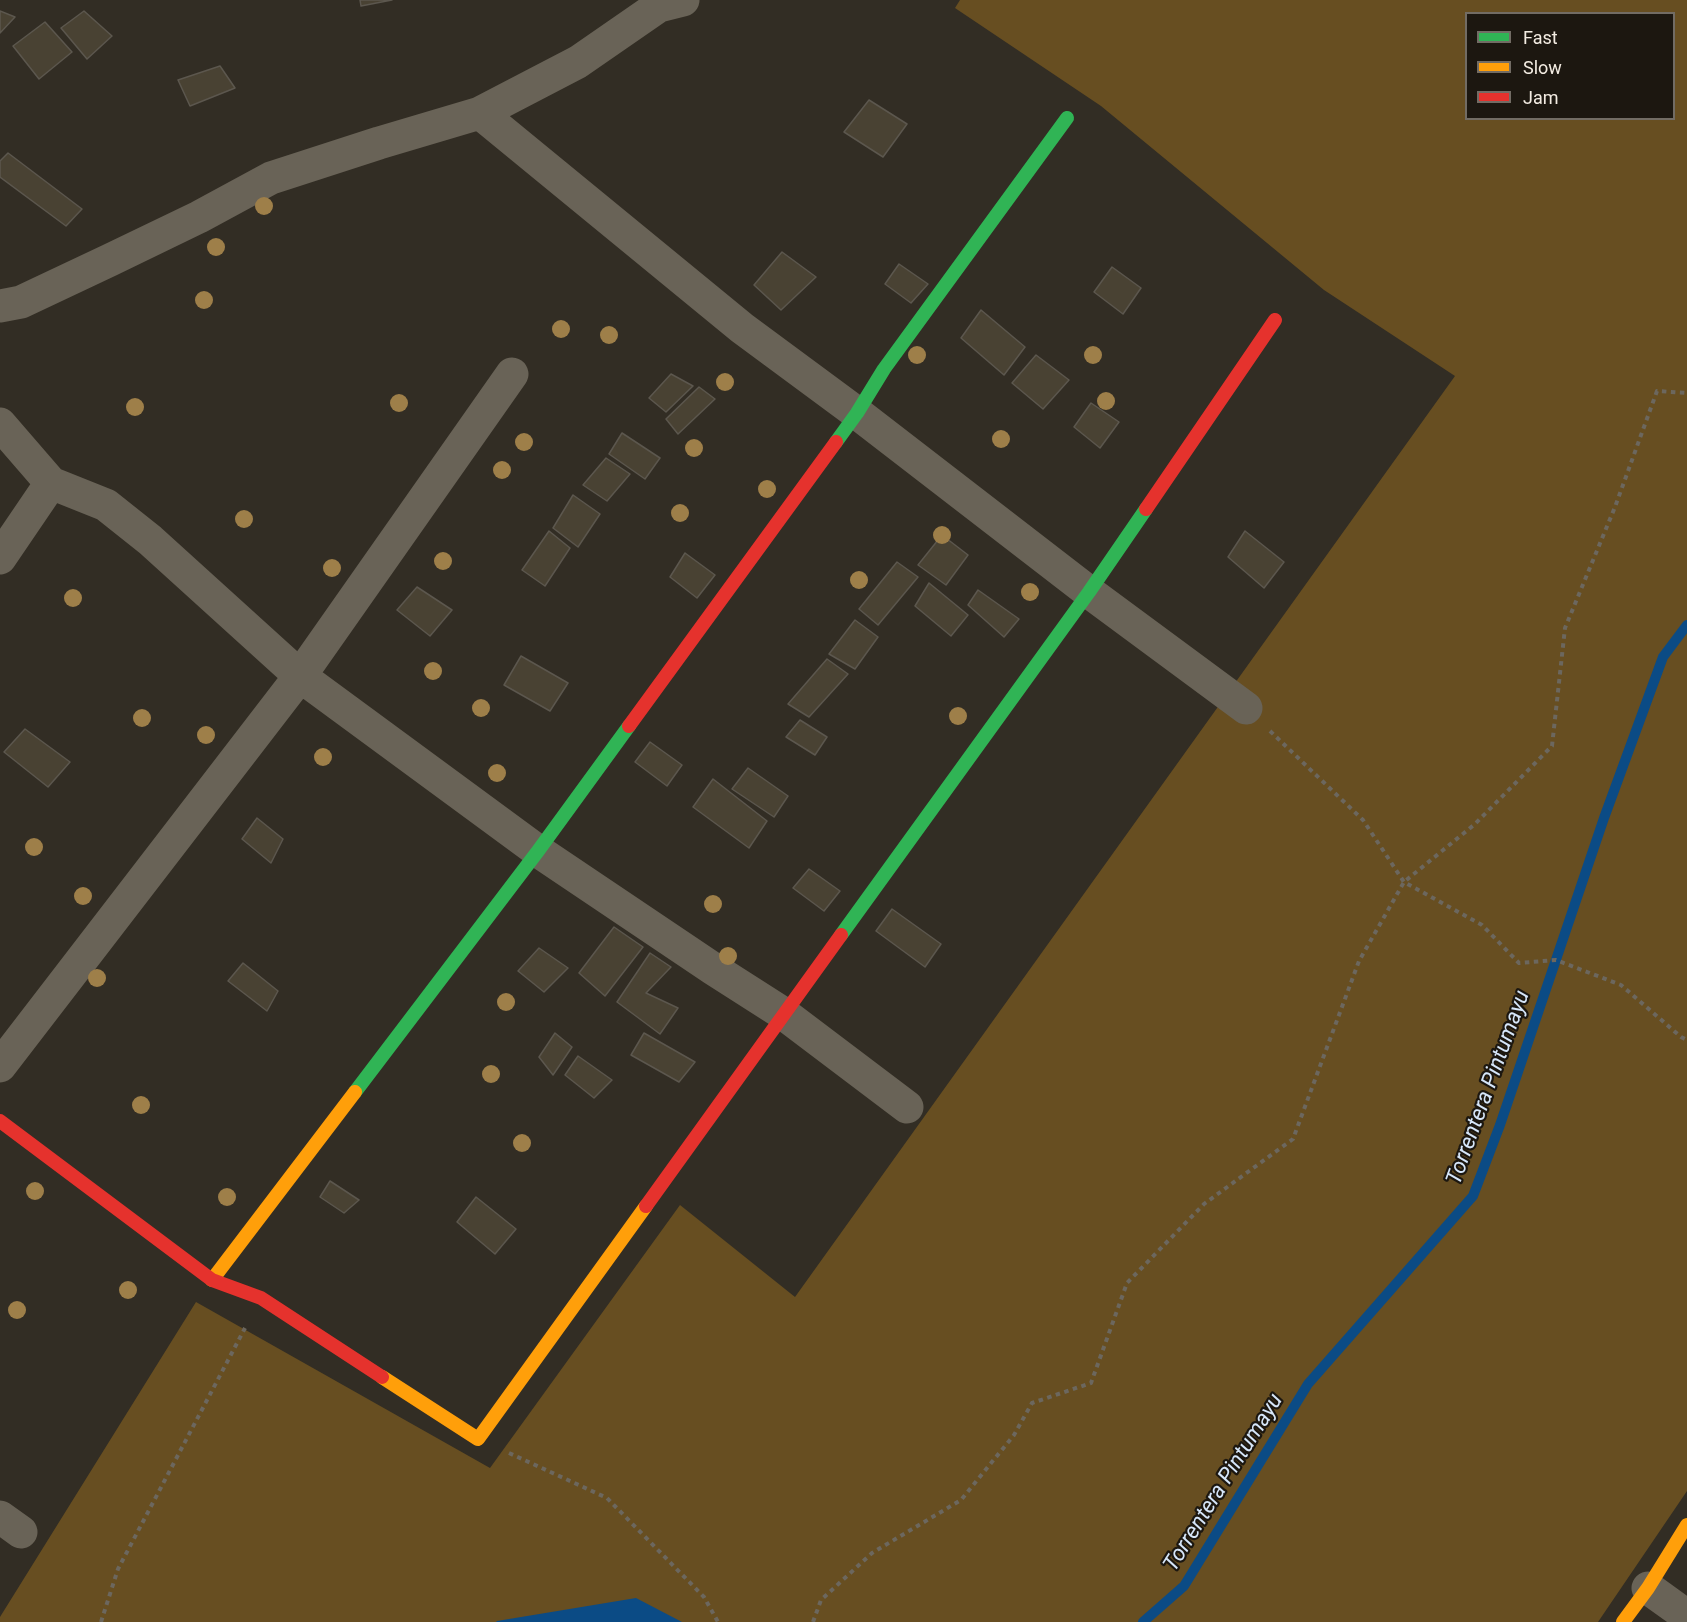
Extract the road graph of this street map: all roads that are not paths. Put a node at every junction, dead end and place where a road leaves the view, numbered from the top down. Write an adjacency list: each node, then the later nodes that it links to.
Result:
1 (683, 0): 2 (street)
2 (480, 113): 4 (street); 7 (street)
3 (1067, 118): 7 (street)
4 (0, 306)
5 (1275, 320): 11 (street)
6 (512, 374): 12 (street)
7 (857, 413): 11 (street); 14 (street)
8 (0, 424): 9 (street)
9 (51, 483): 10 (street); 12 (street)
10 (0, 558)
11 (1089, 592): 13 (street); 15 (street)
12 (300, 676): 14 (street); 16 (street)
13 (1246, 708)
14 (538, 851): 15 (street); 19 (street)
15 (784, 1014): 17 (street); 19 (street)
16 (0, 1066)
17 (908, 1107)
18 (0, 1121): 19 (street)
19 (212, 1280)
20 (1687, 1525): 21 (street)
21 (1648, 1588): 22 (street); 23 (street)
22 (1687, 1616)
23 (1623, 1622)

